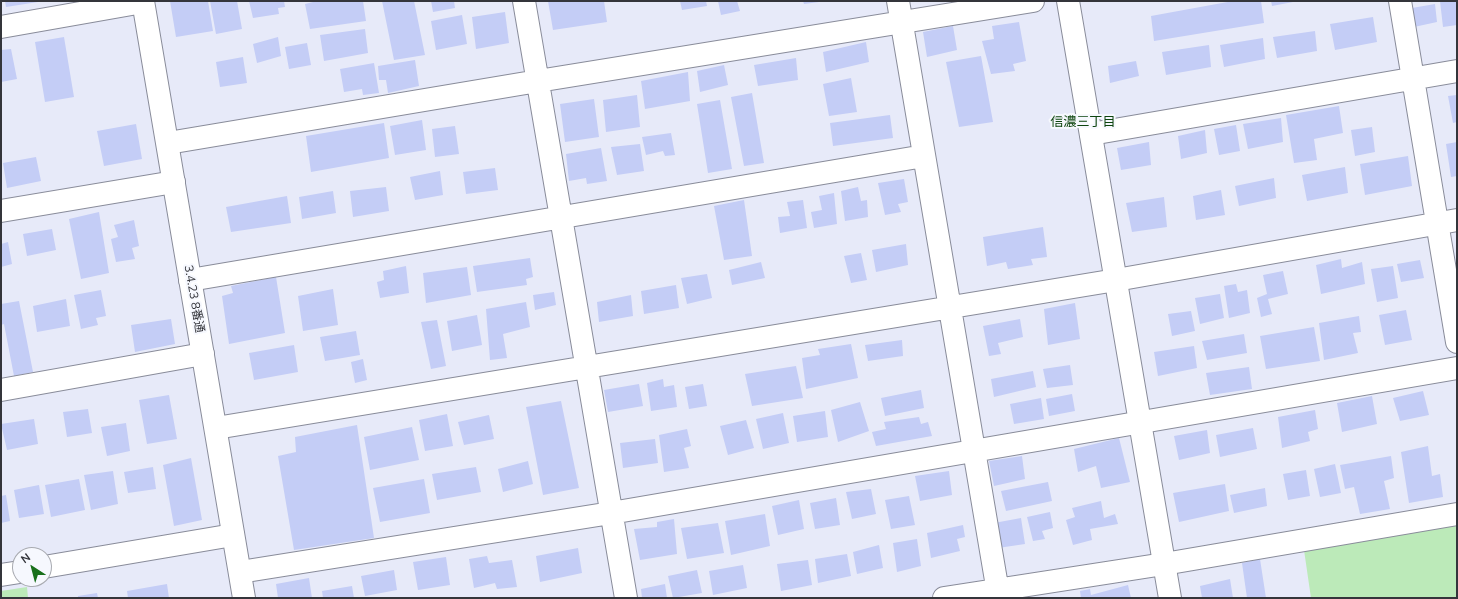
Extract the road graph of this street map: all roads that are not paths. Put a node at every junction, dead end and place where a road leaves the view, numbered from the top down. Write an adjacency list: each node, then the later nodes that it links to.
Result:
1 (143, 1): 8 (street); 13 (street, 3.4.23 8番通)
2 (524, 1): 11 (street)
3 (898, 1): 7 (street)
4 (1033, 1): 7 (street)
5 (1068, 1): 12 (street)
6 (1400, 1): 10 (street)
7 (901, 22): 11 (street); 14 (street)
8 (1, 26)
9 (1457, 70): 10 (street)
10 (1413, 78): 12 (street); 18 (street)
11 (538, 81): 13 (street); 17 (street)
12 (1091, 134): 20 (street)
13 (168, 143): 15 (street, 3.4.23 8番通)
14 (924, 156): 17 (street); 21 (street)
15 (174, 182): 16 (street); 19 (street, 3.4.23 8番通)
16 (1, 211)
17 (562, 218): 19 (street); 24 (street)
18 (1447, 222): 20 (street); 22 (street)
19 (190, 280): 23 (street, 3.4.23 8番通)
20 (1116, 280): 21 (street); 27 (street)
21 (951, 307): 24 (street); 29 (street)
22 (1457, 342)
23 (204, 354): 26 (street); 28 (street, 3.4.23 8番通)
24 (587, 367): 28 (street); 30 (street)
25 (1457, 368): 27 (street)
26 (1, 390)
27 (1140, 423): 29 (street); 33 (street)
28 (216, 428): 32 (street, 3.4.23 8番通)
29 (975, 452): 30 (street); 38 (street)
30 (611, 513): 35 (street); 40 (street)
31 (1457, 514): 33 (street)
32 (233, 535): 34 (street); 35 (street, 3.4.23 8番通)
33 (1164, 564): 38 (street); 42 (street)
34 (52, 567)
35 (240, 572): 39 (street, 3.4.23 8番通)
36 (12, 573): 37 (street)
37 (1, 575)
38 (998, 593): 41 (street)
39 (244, 598)
40 (626, 598)
41 (944, 598)
42 (1170, 598)

